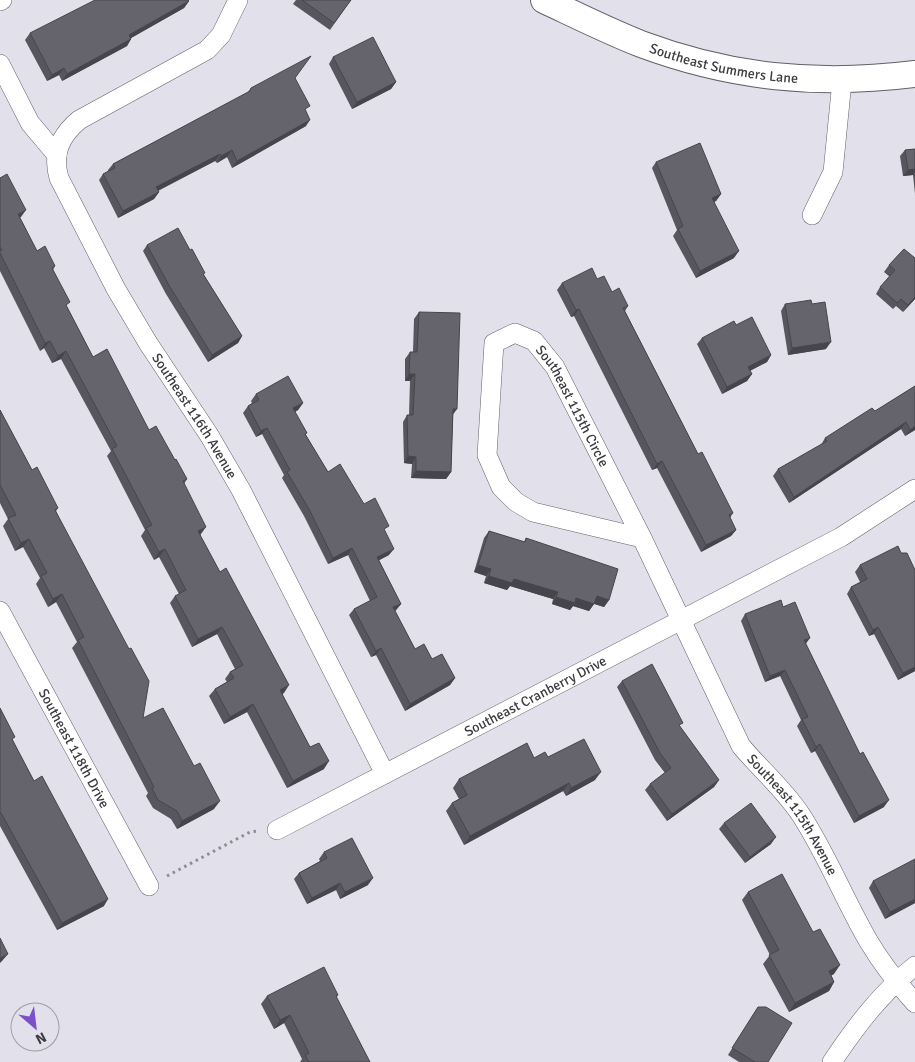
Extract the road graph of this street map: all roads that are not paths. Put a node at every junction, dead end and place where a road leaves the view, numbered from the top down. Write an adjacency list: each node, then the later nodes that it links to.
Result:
1 (238, 0): 6 (street)
2 (544, 0): 5 (street, Southeast Summers Lane)
3 (0, 64): 6 (street)
4 (915, 74): 5 (street, Southeast Summers Lane)
5 (842, 81): 7 (street)
6 (57, 155): 12 (street, Southeast 116th Avenue)
7 (812, 215)
8 (915, 489): 11 (street, Southeast Cranberry Drive)
9 (642, 538): 9 (street, Southeast 115th Circle); 11 (street, Southeast 115th Circle)
10 (0, 611): 14 (street, Southeast 118th Drive)
11 (680, 620): 12 (street, Southeast Cranberry Drive); 16 (street, Southeast 115th Avenue)
12 (385, 774): 13 (street, Southeast Cranberry Drive)
13 (277, 830)
14 (149, 886)
15 (915, 966): 16 (street)
16 (896, 981): 17 (street, Southeast 115th Avenue); 18 (street)
17 (915, 1003)
18 (832, 1062)

